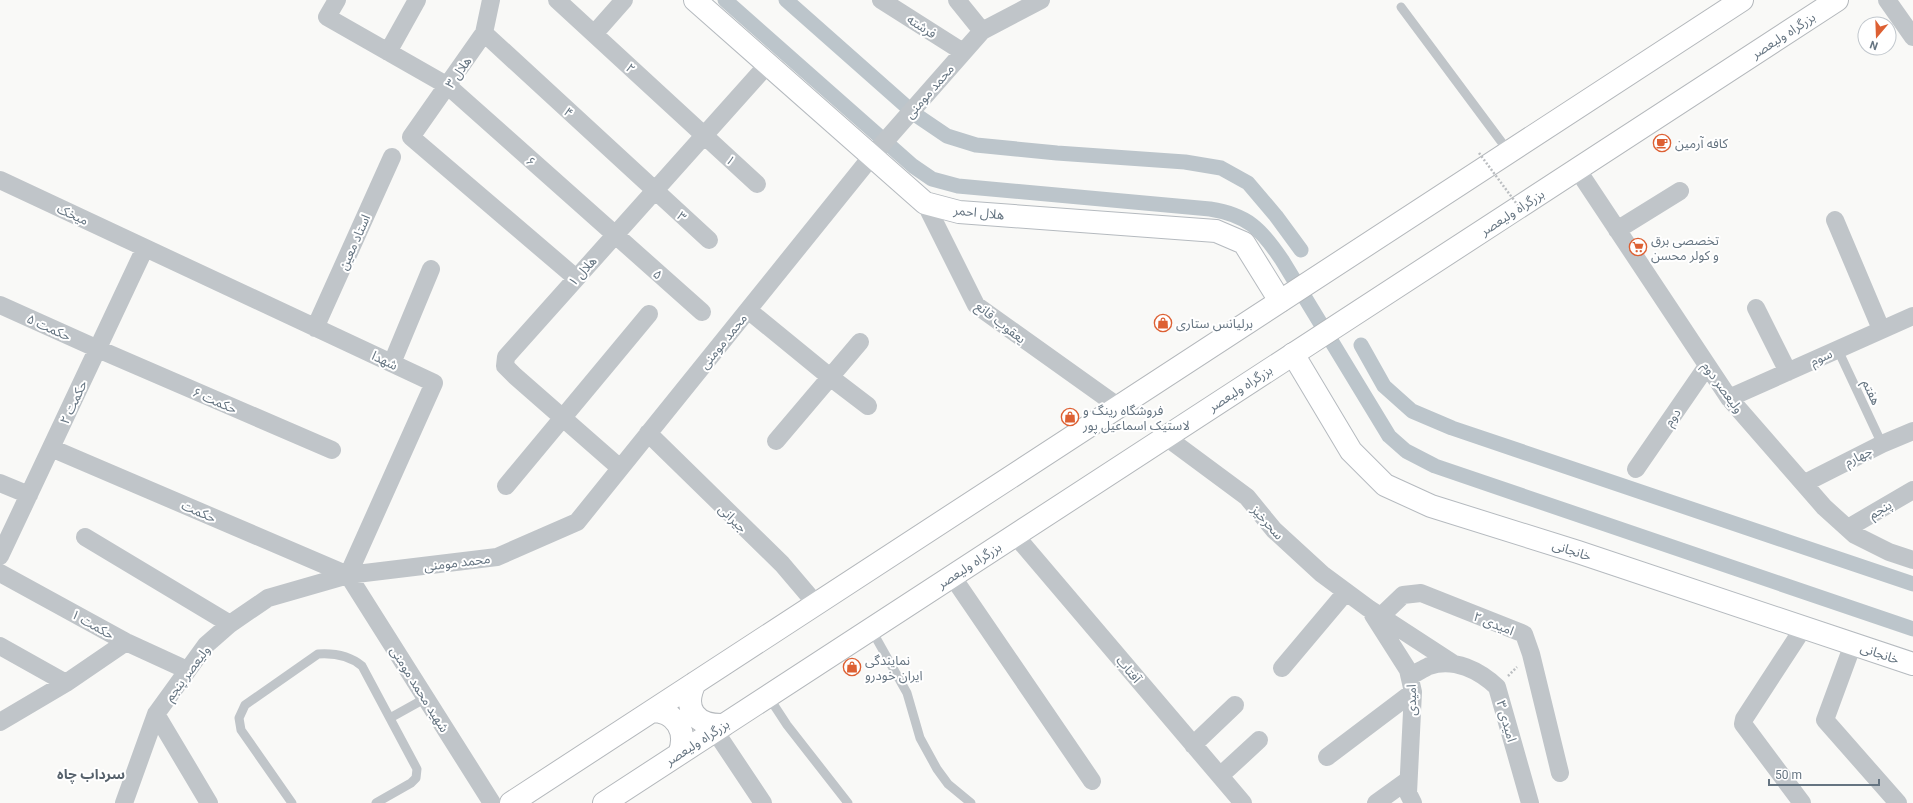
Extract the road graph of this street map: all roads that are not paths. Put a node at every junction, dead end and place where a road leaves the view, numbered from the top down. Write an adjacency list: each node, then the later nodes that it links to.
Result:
1 (337, 0): 18 (street, ۶)
2 (417, 0): 18 (street)
3 (491, 0): 15 (street, هلال ۳)
4 (557, 0): 16 (street, ۲)
5 (624, 0): 16 (street)
6 (695, 0): 20 (main road, هلال احمر)
7 (881, 0): 19 (street, فرشته)
8 (957, 0): 14 (street)
9 (1041, 0): 14 (street, محمد مومنی)
10 (1742, 0): 24 (main road)
11 (1837, 0): 26 (main road, بزرگراه ولیعصر)
12 (1887, 0): 17 (street)
13 (1401, 6): 24 (lane)
14 (982, 31): 19 (street, محمد مومنی)
15 (484, 33): 21 (street, هلال ۳); 29 (street, ۴)
16 (594, 34): 22 (street, ۲)
17 (1913, 37)
18 (388, 52): 21 (street, ۶)
19 (963, 52): 23 (street, محمد مومنی)
20 (768, 64): 22 (street, هلال ۱); 23 (main road, هلال احمر)
21 (448, 86): 34 (street, ۶); 38 (street, هلال ۳)
22 (704, 135): 28 (street, ۱); 29 (street, هلال ۱)
23 (876, 152): 31 (main road, هلال احمر); 42 (street, محمد مومنی)
24 (1509, 152): 39 (main road)
25 (392, 157): 46 (street, استاد معین)
26 (1577, 169): 33 (street, ولیعصر دوم); 51 (main road, بزرگراه ولیعصر)
27 (0, 180): 36 (street, میخک)
28 (757, 184)
29 (655, 191): 34 (street, هلال ۱); 35 (street, ۳)
30 (1680, 191): 33 (street)
31 (925, 203): 39 (main road, هلال احمر); 58 (street, یعقوب قانع)
32 (1835, 220): 47 (street)
33 (1617, 230): 53 (street, ولیعصر دوم)
34 (615, 235): 38 (street, هلال ۱); 43 (street, ۵)
35 (709, 240)
36 (145, 248): 46 (street, شهدا); 49 (street, حکمت ۲)
37 (432, 269): 52 (street)
38 (576, 278): 59 (street, هلال ۱)
39 (1280, 302): 58 (main road)
40 (0, 304): 49 (street, حکمت ۵)
41 (1756, 308): 54 (street)
42 (748, 310): 55 (street); 61 (street, محمد مومنی)
43 (702, 312)
44 (649, 314): 59 (street)
45 (1913, 316): 47 (street, سوم)
46 (316, 328): 52 (street, شهدا)
47 (1882, 330): 50 (street, سوم)
48 (860, 342): 55 (street)
49 (98, 349): 65 (street, حکمت ۲); 66 (street, حکمت ۶)
50 (1838, 350): 54 (street, سوم); 64 (lane, هفتم)
51 (1293, 354): 62 (main road, بزرگراه ولیعصر); 86 (main road, خانجانی)
52 (392, 363): 80 (street, شهدا)
53 (1708, 366): 56 (street, ولیعصر دوم); 68 (street, دوم)
54 (1788, 372): 56 (street, سوم)
55 (830, 377): 57 (street); 63 (street)
56 (1729, 398): 70 (street, ولیعصر دوم)
57 (868, 406)
58 (1118, 407): 83 (main road)
59 (562, 418): 67 (street, هلال ۱); 71 (street)
60 (1913, 431): 64 (street, چهارم)
61 (648, 433): 67 (street, محمد مومنی); 83 (street, جیرانی)
62 (1166, 437): 75 (main road, بزرگراه ولیعصر); 82 (street, سحرخیز)
63 (776, 441)
64 (1882, 444): 70 (street, چهارم)
65 (51, 448): 73 (street, حکمت ۲); 80 (street, حکمت)
66 (332, 450)
67 (620, 468): 80 (street, محمد مومنی)
68 (1636, 469)
69 (0, 483): 73 (street)
70 (1805, 483): 74 (street, ولیعصر دوم)
71 (506, 486)
72 (1913, 490): 74 (street, پنجم)
73 (29, 495): 77 (street, حکمت ۲)
74 (1848, 528): 78 (street, ولیعصر دوم)
75 (1015, 535): 81 (main road, بزرگراه ولیعصر); 107 (street, آفتاب)
76 (85, 537): 85 (street)
77 (0, 556)
78 (1913, 560)
79 (0, 573): 88 (street, حکمت ۱)
80 (348, 575): 85 (street, ولیعصر پنجم); 99 (street, شهید محمد مومنی)
81 (952, 576): 87 (main road, بزرگراه ولیعصر); 113 (street)
82 (1346, 592): 84 (street, سحرخیز); 93 (street)
83 (816, 604): 96 (main road)
84 (1375, 612): 91 (street, امیدی ۳); 97 (street, امیدی); 110 (street, امیدی ۲)
85 (230, 624): 94 (street, ولیعصر پنجم)
86 (1804, 627): 89 (main road, خانجانی); 128 (street)
87 (871, 629): 98 (main road, بزرگراه ولیعصر); 124 (lane)
88 (126, 642): 94 (street, حکمت ۱); 95 (street)
89 (1853, 644): 92 (main road, خانجانی); 129 (street)
90 (0, 646): 95 (street)
91 (1454, 664): 97 (street, امیدی ۳); 127 (street, امیدی ۳)
92 (1913, 664)
93 (1282, 668)
94 (188, 670): 102 (street, ولیعصر پنجم)
95 (66, 683): 104 (street)
96 (695, 683): 101 (main road); 105 (main road)
97 (1412, 684): 109 (street, امیدی ۳); 112 (street, امیدی)
98 (768, 696): 105 (main road, بزرگراه ولیعصر); 123 (lane)
99 (426, 698): 103 (lane); 119 (street, شهید محمد مومنی)
100 (1235, 705): 107 (street)
101 (652, 711): 108 (main road); 120 (main road)
102 (156, 714): 115 (street, ولیعصر پنجم); 116 (street)
103 (390, 718): 117 (lane); 118 (lane)
104 (0, 722)
105 (719, 728): 108 (main road, بزرگراه ولیعصر); 122 (street)
106 (1260, 740): 111 (street)
107 (1193, 745): 111 (street, آفتاب)
108 (679, 754): 121 (main road, بزرگراه ولیعصر)
109 (1328, 757)
110 (1560, 773)
111 (1220, 776): 114 (street, آفتاب)
112 (1408, 780): 125 (street); 126 (street, امیدی)
113 (1092, 781)
114 (1238, 801)
115 (124, 803)
116 (209, 803)
117 (292, 803)
118 (376, 803)
119 (492, 803)
120 (511, 803)
121 (604, 803)
122 (763, 803)
123 (848, 803)
124 (971, 803)
125 (1376, 803)
126 (1413, 803)
127 (1530, 803)
128 (1802, 803)
129 (1898, 803)

